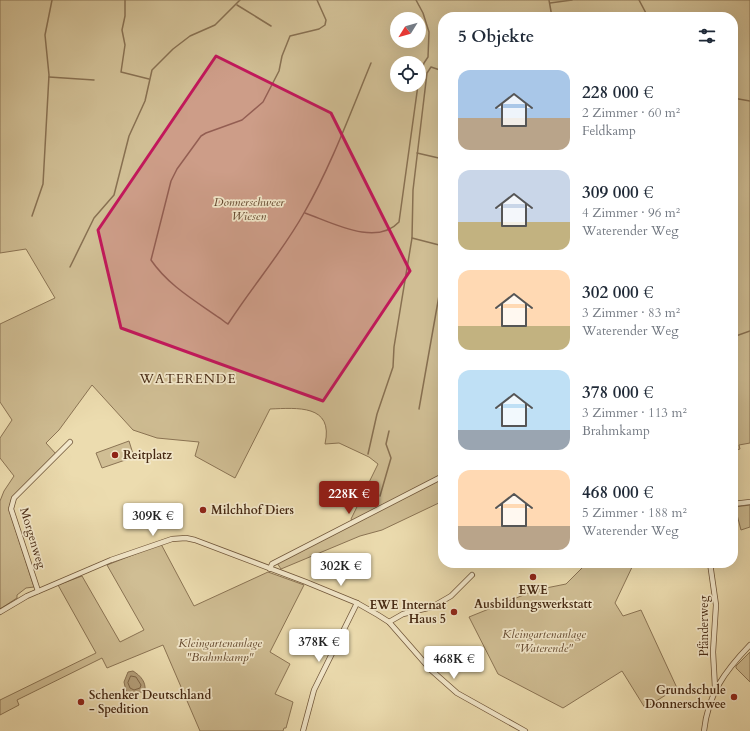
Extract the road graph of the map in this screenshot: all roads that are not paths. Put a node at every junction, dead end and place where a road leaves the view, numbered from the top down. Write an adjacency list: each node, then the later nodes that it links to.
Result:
1 (70, 442): 8 (street, Morgenweg)
2 (438, 479): 6 (street)
3 (750, 502): 4 (street)
4 (738, 503)
5 (711, 568): 13 (street, Pfänderweg)
6 (270, 569): 8 (street); 9 (street)
7 (472, 576): 11 (street)
8 (38, 591): 10 (street)
9 (357, 603): 11 (street); 14 (street)
10 (0, 612)
11 (389, 622): 15 (street)
12 (750, 645): 13 (street)
13 (715, 688): 16 (street)
14 (303, 731)
15 (525, 731)
16 (704, 731)

